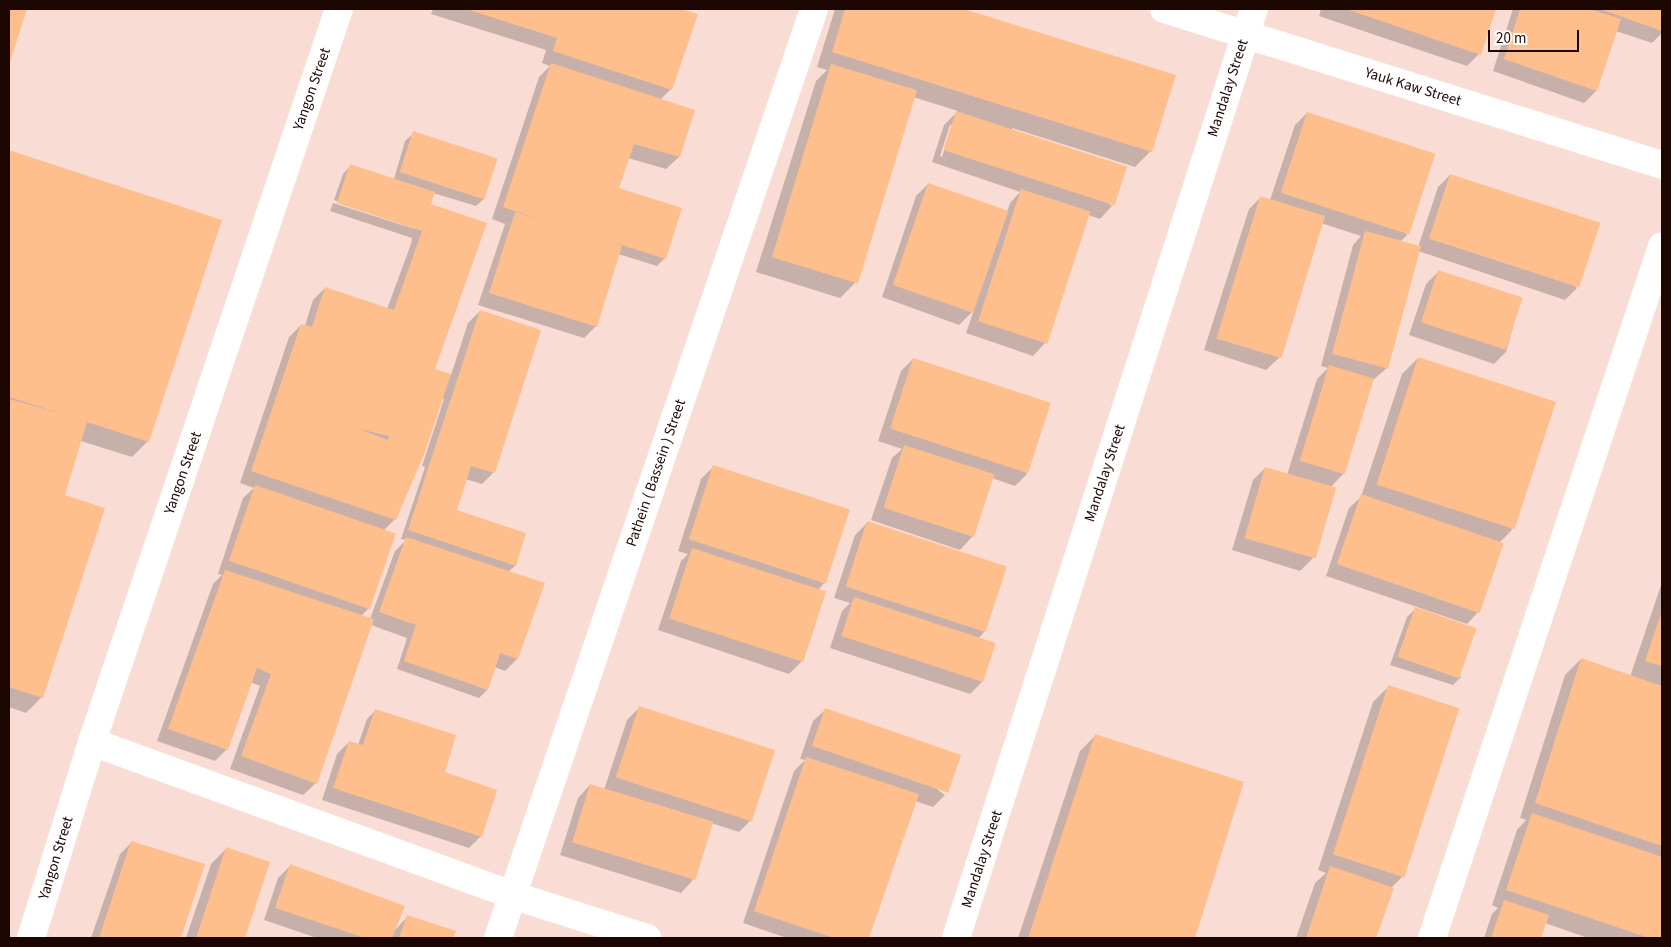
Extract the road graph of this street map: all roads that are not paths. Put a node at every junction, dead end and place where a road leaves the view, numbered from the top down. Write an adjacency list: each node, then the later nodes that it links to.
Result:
1 (339, 9): 8 (street, Yangon Street)
2 (814, 9): 9 (street, Pathein ( Bassein ) Street)
3 (1164, 9): 5 (street, Yauk Kaw Street)
4 (1254, 9): 5 (street, Mandalay Street)
5 (1246, 34): 6 (street, Yauk Kaw Street); 13 (street, Mandalay Street)
6 (1662, 165)
7 (1662, 246): 14 (street)
8 (92, 742): 9 (street); 10 (street, Yangon Street)
9 (512, 895): 11 (street, Pathein ( Bassein ) Street); 12 (street)
10 (31, 938)
11 (498, 938)
12 (647, 938)
13 (956, 938)
14 (1432, 938)

